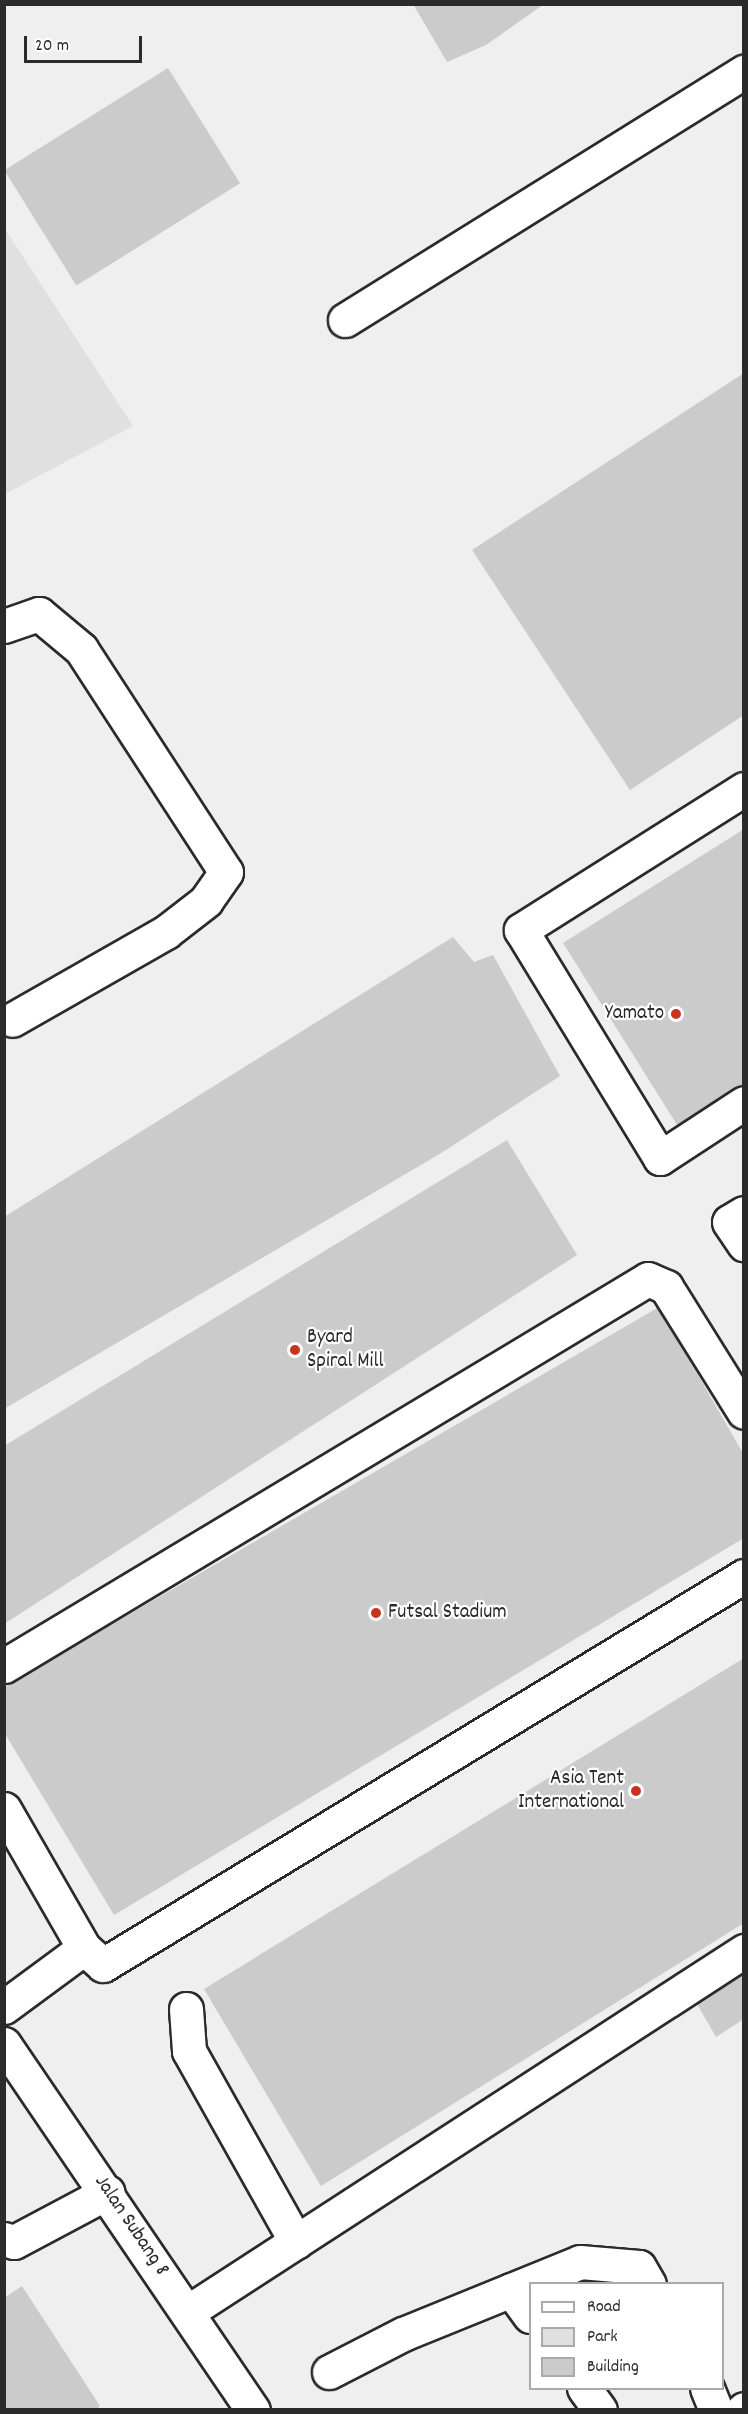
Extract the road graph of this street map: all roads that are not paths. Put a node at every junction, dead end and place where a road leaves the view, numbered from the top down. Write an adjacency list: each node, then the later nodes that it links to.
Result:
1 (744, 72): 2 (street)
2 (345, 320)
3 (4, 626): 5 (street)
4 (744, 789): 6 (street)
5 (12, 1020)
6 (744, 1103)
7 (744, 1212): 8 (street)
8 (744, 1244)
9 (744, 1412): 11 (street)
10 (744, 1576): 13 (street)
11 (4, 1666)
12 (4, 1809): 13 (street)
13 (84, 1948): 15 (street)
14 (744, 1952): 20 (street)
15 (4, 2007)
16 (186, 2009): 20 (street)
17 (4, 2044): 18 (street, Jalan Subang 8)
18 (108, 2192): 19 (street); 23 (street, Jalan Subang 8)
19 (4, 2239)
20 (296, 2242): 23 (street)
21 (648, 2282): 22 (street)
22 (511, 2289): 24 (street); 25 (street)
23 (189, 2312): 28 (street, Jalan Subang 8)
24 (529, 2313)
25 (329, 2372)
26 (586, 2390): 29 (street)
27 (708, 2390): 30 (street)
28 (253, 2409)
29 (600, 2409)
30 (716, 2409)

